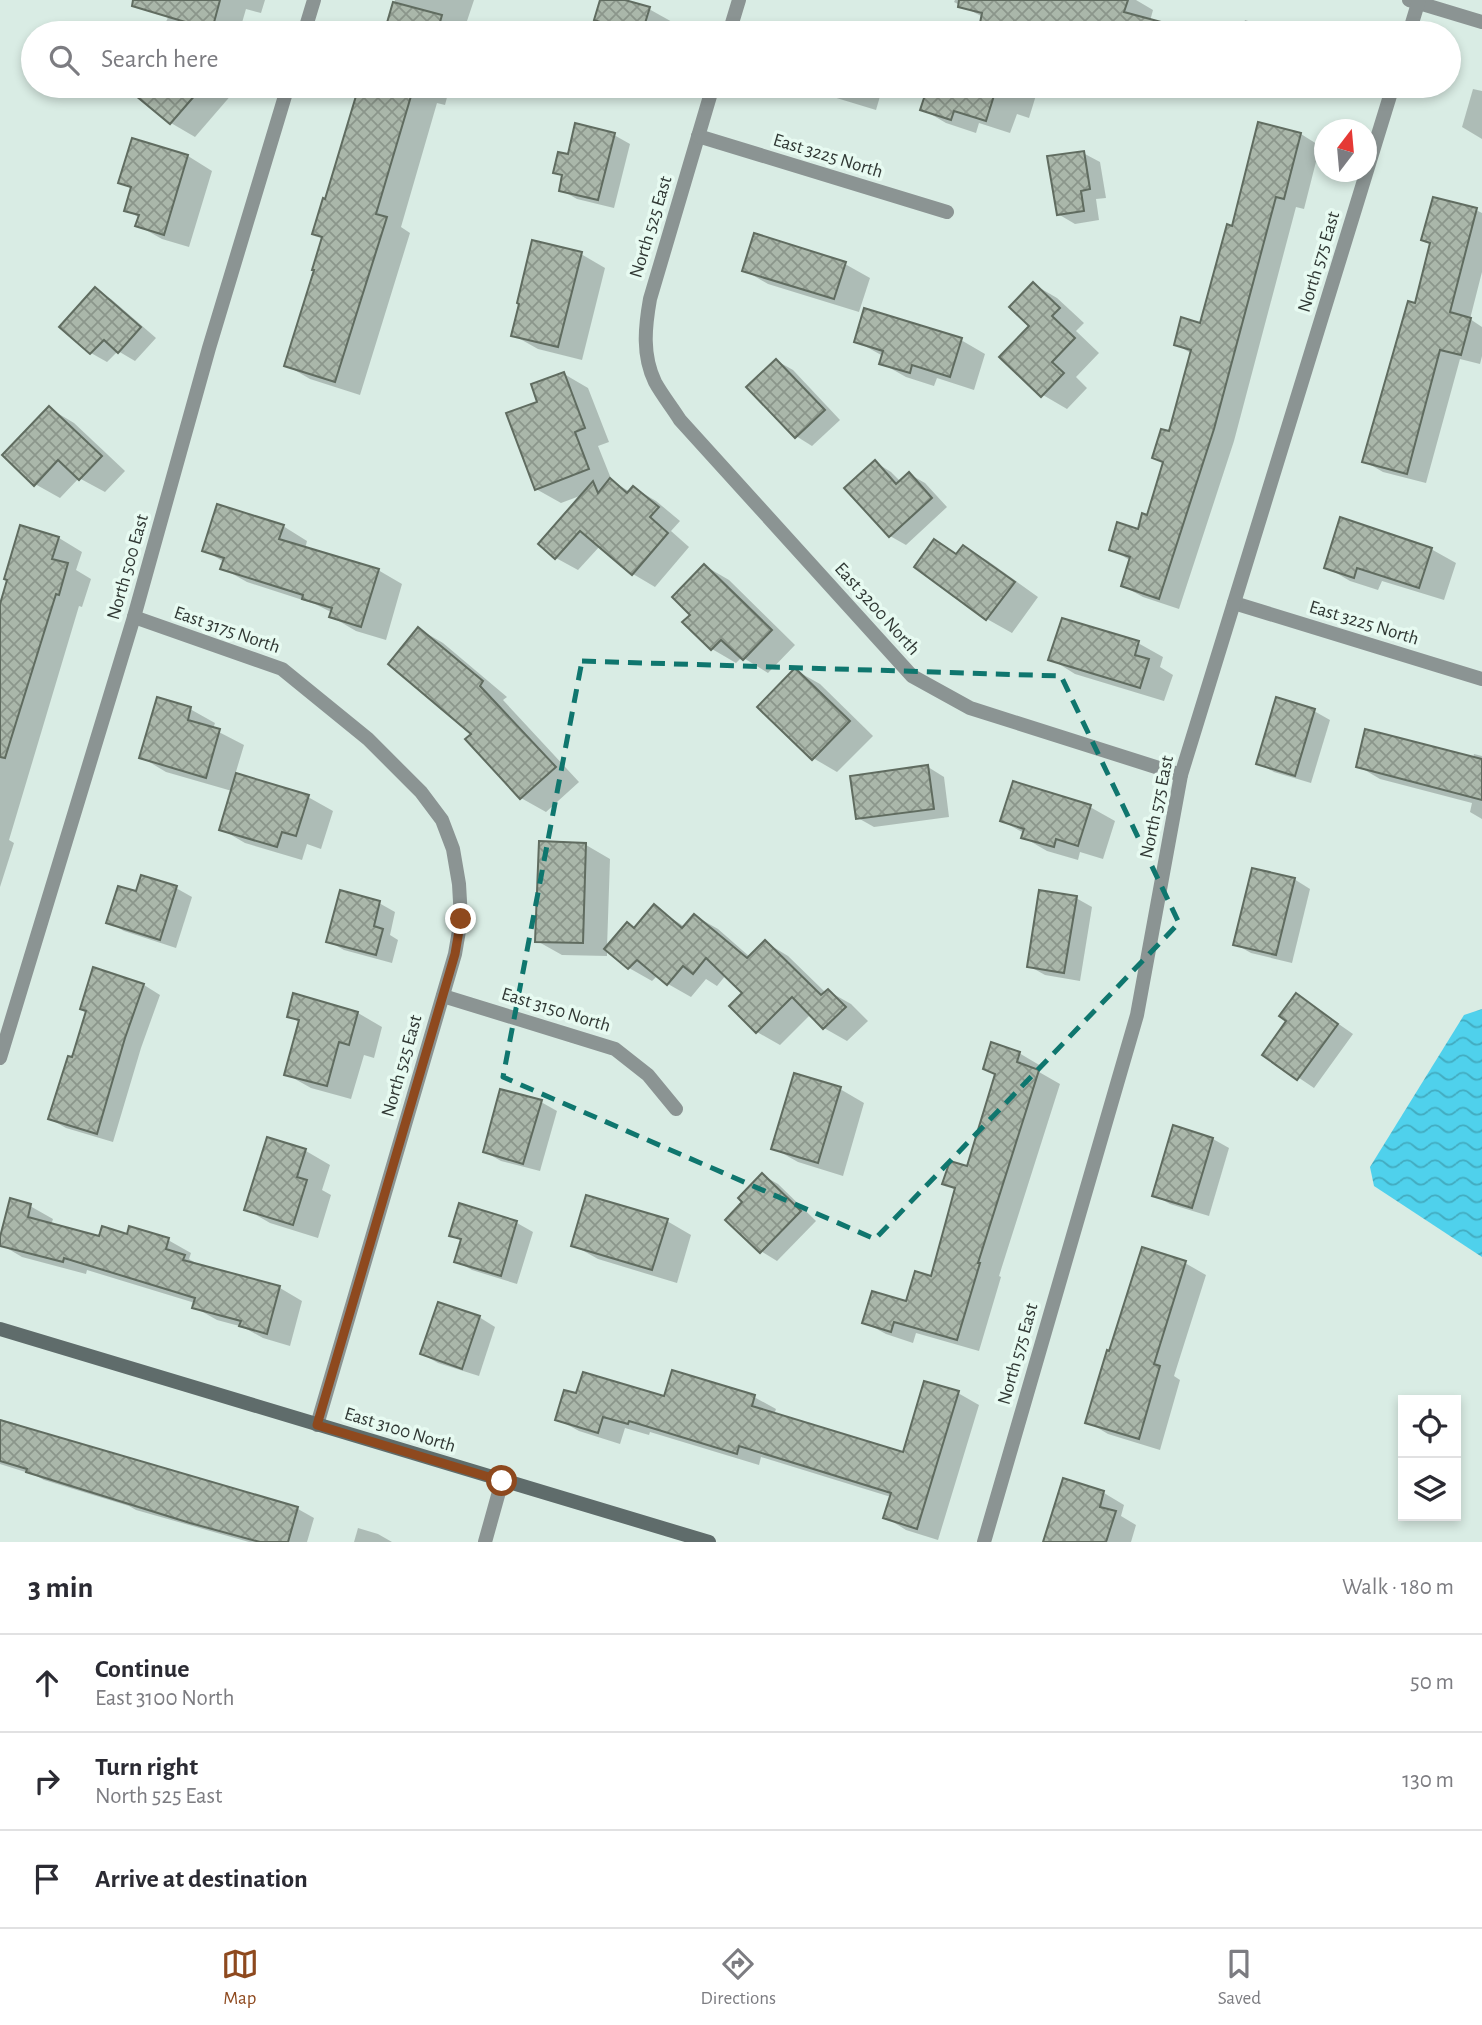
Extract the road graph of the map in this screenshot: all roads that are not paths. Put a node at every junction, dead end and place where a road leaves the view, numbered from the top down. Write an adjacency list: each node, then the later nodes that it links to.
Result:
1 (314, 0): 4 (street)
2 (739, 0): 5 (street)
3 (1416, 1): 6 (street); 7 (street)
4 (308, 21)
5 (733, 21)
6 (1412, 21)
7 (1482, 22)
8 (284, 98): 15 (street, North 500 East)
9 (709, 98): 11 (street, North 525 East)
10 (1389, 98): 14 (street, North 575 East)
11 (698, 136): 12 (street, East 3225 North); 13 (street, North 525 East)
12 (947, 212)
13 (655, 382): 18 (street, East 3200 North)
14 (1234, 603): 16 (street, East 3225 North); 18 (street, North 575 East)
15 (134, 617): 17 (street, East 3175 North); 20 (street, North 500 East)
16 (1482, 679)
17 (368, 739): 19 (street, North 525 East)
18 (1181, 775): 27 (street, North 575 East)
19 (443, 996): 21 (street, East 3150 North); 23 (street, North 525 East)
20 (0, 1058)
21 (676, 1108)
22 (0, 1329): 23 (main road, East 3100 North)
23 (317, 1425): 24 (main road, East 3100 North)
24 (502, 1481): 25 (street); 26 (main road, East 3100 North)
25 (485, 1542)
26 (709, 1542)
27 (984, 1542)

